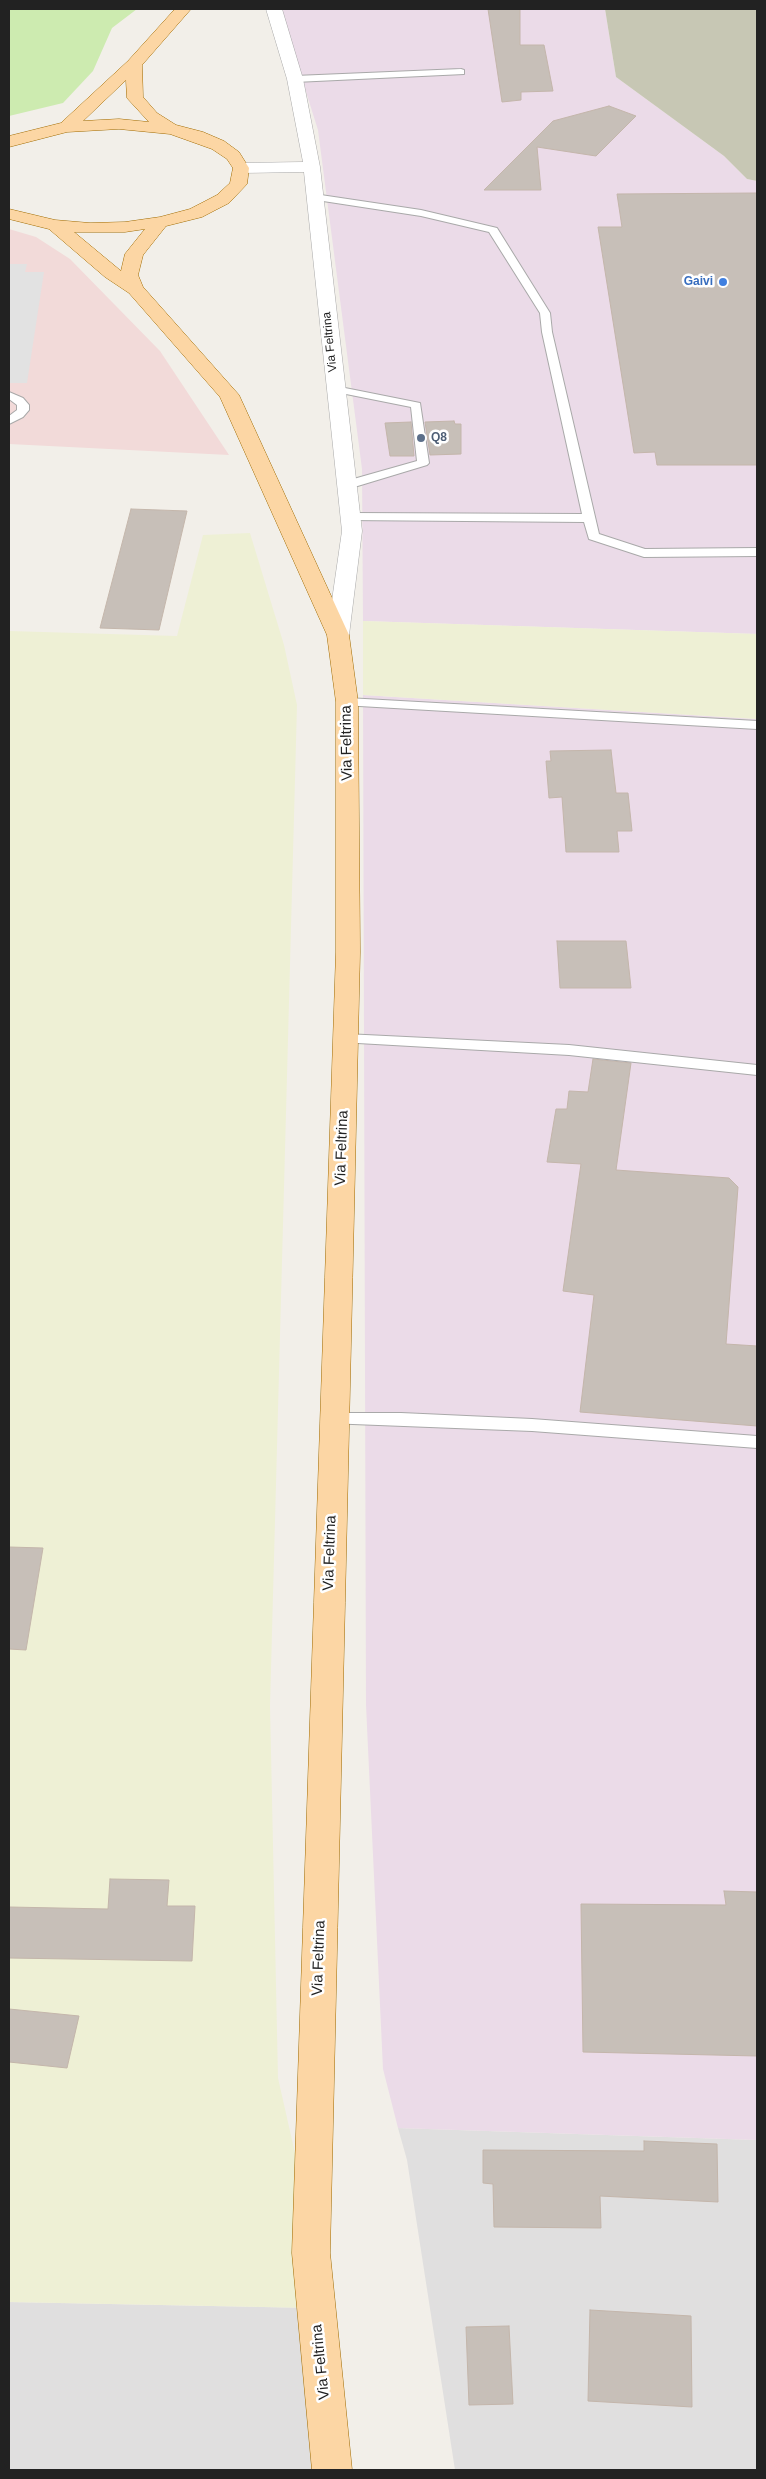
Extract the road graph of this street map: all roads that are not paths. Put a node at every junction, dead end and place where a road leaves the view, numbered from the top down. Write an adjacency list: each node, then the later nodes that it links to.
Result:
1 (183, 9): 3 (main road)
2 (274, 9): 5 (street, Via Feltrina)
3 (134, 64): 6 (main road); 7 (main road)
4 (461, 72): 5 (lane)
5 (295, 78): 9 (street, Via Feltrina)
6 (66, 127): 7 (main road); 8 (main road)
7 (170, 129): 10 (main road)
8 (12, 140)
9 (312, 167): 10 (street); 11 (street, Via Feltrina)
10 (241, 168): 13 (main road, Via Feltrina)
11 (314, 197): 16 (street, Via Feltrina); 21 (lane)
12 (9, 214): 14 (main road, Via Feltrina)
13 (160, 222): 14 (main road, Via Feltrina); 15 (main road)
14 (55, 225): 15 (main road, Via Feltrina)
15 (135, 289): 23 (main road, Via Feltrina)
16 (335, 389): 19 (street, Via Feltrina); 19 (lane)
17 (9, 395): 18 (lane)
18 (9, 421)
19 (346, 485): 20 (street, Via Feltrina)
20 (350, 517): 21 (lane); 23 (street, Via Feltrina)
21 (589, 518): 22 (lane)
22 (757, 552)
23 (338, 635): 24 (main road, Via Feltrina)
24 (347, 702): 25 (lane); 26 (main road, Via Feltrina)
25 (757, 725)
26 (345, 1039): 27 (lane); 28 (main road, Via Feltrina)
27 (757, 1070)
28 (333, 1419): 29 (lane); 30 (main road, Via Feltrina)
29 (757, 1442)
30 (332, 2470)

